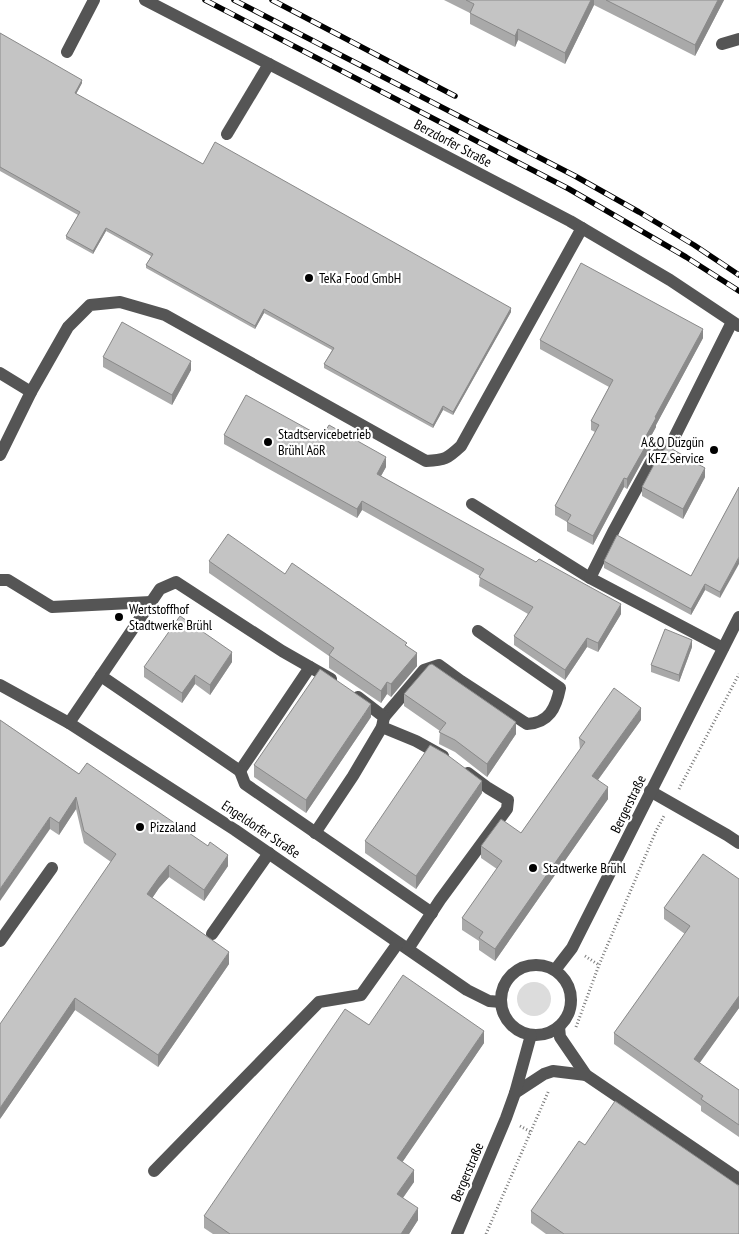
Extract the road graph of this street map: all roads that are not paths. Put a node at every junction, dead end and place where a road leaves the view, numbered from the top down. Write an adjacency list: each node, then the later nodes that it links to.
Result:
1 (94, 0): 5 (street)
2 (145, 0): 6 (street, Berzdorfer Straße)
3 (739, 39): 4 (street)
4 (722, 44)
5 (67, 52)
6 (269, 64): 7 (street); 8 (street, Berzdorfer Straße)
7 (227, 134)
8 (582, 228): 9 (street, Berzdorfer Straße); 11 (street)
9 (736, 324): 14 (street)
10 (0, 372): 11 (street)
11 (31, 392): 12 (street)
12 (0, 455)
13 (472, 504): 14 (street)
14 (590, 578): 19 (street)
15 (0, 580): 16 (street)
16 (151, 602): 20 (street); 21 (street)
17 (739, 617): 19 (street, Bergerstraße)
18 (478, 631): 23 (street)
19 (724, 648): 26 (street, Bergerstraße)
20 (310, 667): 23 (street); 25 (street)
21 (101, 676): 24 (street); 25 (street)
22 (0, 685): 24 (street, Engeldorfer Straße)
23 (383, 722): 27 (street); 31 (street)
24 (69, 723): 29 (street, Engeldorfer Straße)
25 (240, 771): 27 (street)
26 (650, 791): 28 (street); 35 (street, Bergerstraße)
27 (315, 833): 31 (street)
28 (739, 844)
29 (269, 853): 32 (street); 34 (street, Engeldorfer Straße)
30 (52, 868): 33 (street)
31 (432, 913): 34 (street)
32 (212, 934)
33 (0, 941)
34 (403, 946): 36 (street, Engeldorfer Straße); 41 (street)
35 (555, 970): 36 (street); 37 (street)
36 (501, 1002): 38 (street)
37 (558, 1028): 38 (street); 39 (street)
38 (530, 1035): 40 (street, Bergerstraße)
39 (586, 1075): 40 (street); 42 (street)
40 (515, 1093): 43 (street, Bergerstraße)
41 (154, 1171)
42 (739, 1179)
43 (457, 1234)

